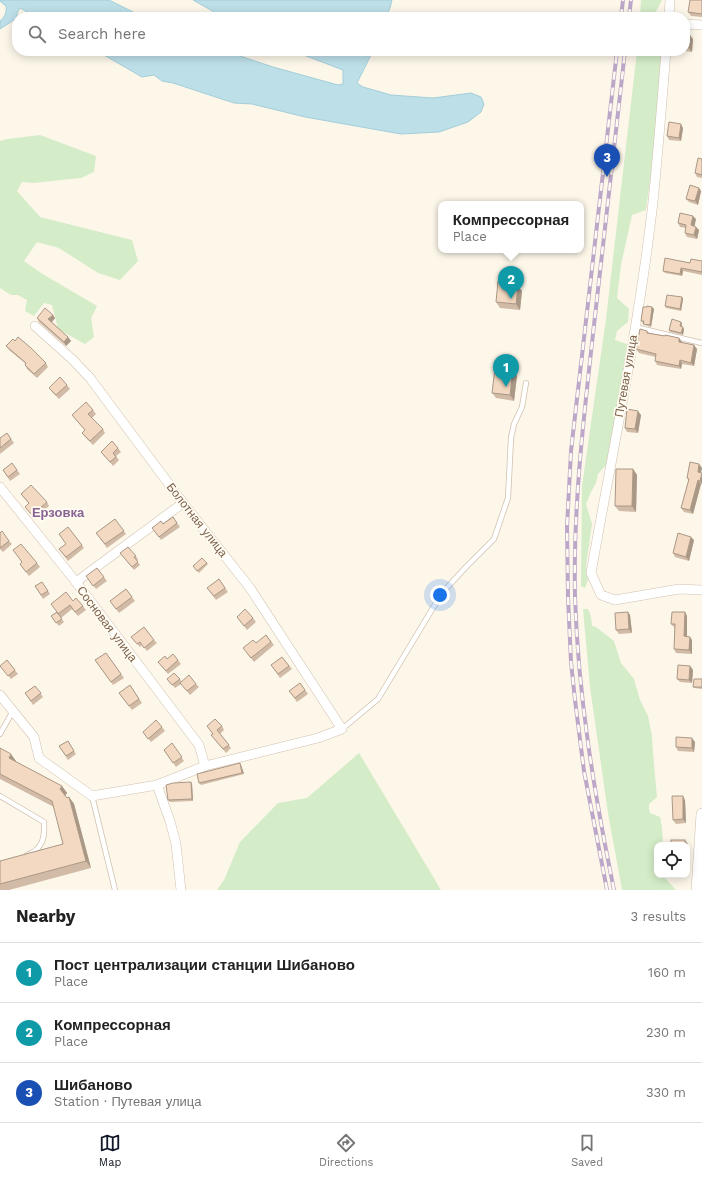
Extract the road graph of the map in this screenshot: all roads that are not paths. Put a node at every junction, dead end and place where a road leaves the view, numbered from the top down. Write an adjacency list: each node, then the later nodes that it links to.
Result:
1 (670, 0): 2 (street)
2 (669, 12)
3 (690, 24): 4 (street)
4 (702, 25)
5 (666, 56): 7 (street, Путевая улица)
6 (35, 326): 11 (street, Болотная улица)
7 (635, 327): 8 (lane); 13 (street, Путевая улица)
8 (702, 343)
9 (526, 382): 16 (lane)
10 (0, 487): 12 (street, Сосновая улица)
11 (183, 503): 12 (street); 16 (street, Болотная улица)
12 (76, 582): 18 (street, Сосновая улица)
13 (702, 590)
14 (0, 695): 15 (street)
15 (13, 712): 17 (lane); 21 (street)
16 (342, 729): 18 (street)
17 (0, 734)
18 (205, 766): 19 (street)
19 (157, 785): 21 (street); 25 (street)
20 (0, 796): 23 (lane)
21 (92, 796): 24 (lane)
22 (702, 814): 26 (street)
23 (22, 856)
24 (115, 890)
25 (181, 890)
26 (697, 890)

